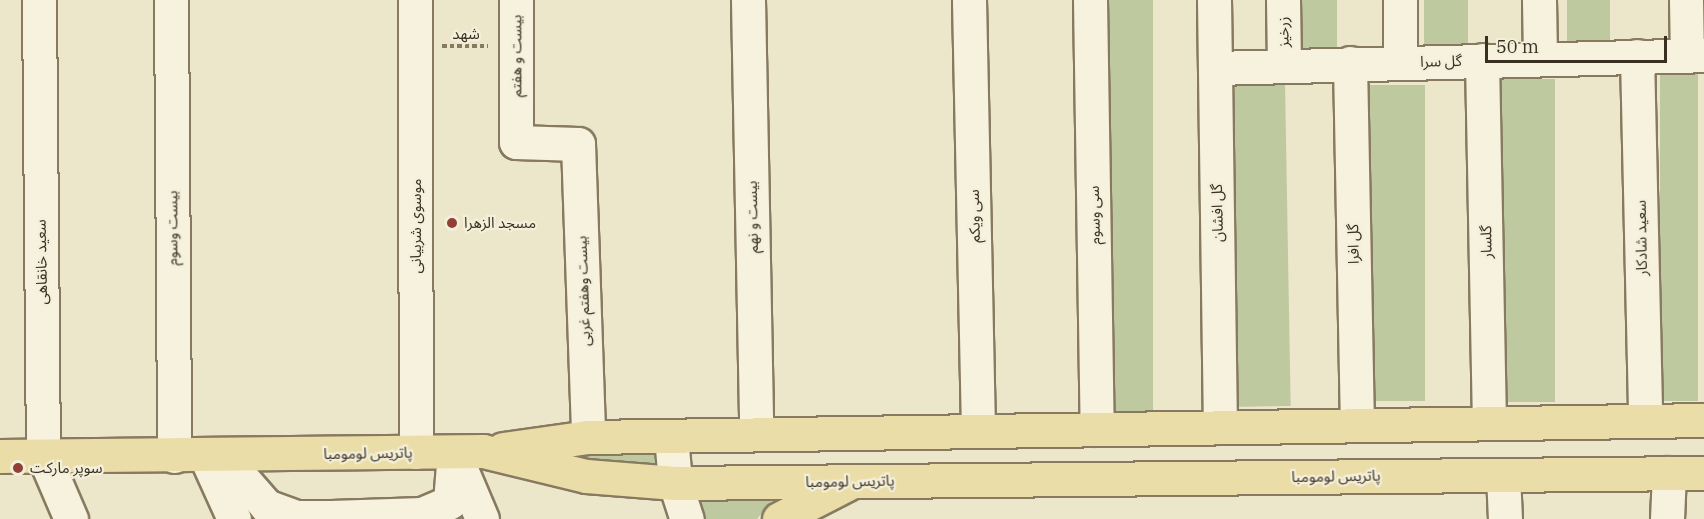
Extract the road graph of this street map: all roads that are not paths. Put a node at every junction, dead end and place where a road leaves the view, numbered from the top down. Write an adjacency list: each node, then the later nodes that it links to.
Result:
1 (39, 0): 35 (street, سعید خانقاهی)
2 (171, 0): 38 (street, بیست وسوم)
3 (415, 0): 33 (street, موسوی شربیانی)
4 (516, 0): 21 (street, بیست و هفتم)
5 (748, 0): 30 (street, بیست و نهم)
6 (969, 0): 29 (street, سی ویکم)
7 (1090, 0): 27 (street, سی وسوم)
8 (1214, 0): 20 (street, گل افشان)
9 (1283, 0): 19 (street, زرخیز)
10 (1400, 0): 17 (street)
11 (1539, 0): 15 (street)
12 (1686, 0): 13 (street)
13 (1696, 55): 14 (street, گل سرا)
14 (1637, 56): 15 (street, گل سرا); 23 (street, سعید شادکار)
15 (1540, 59): 16 (street, گل سرا)
16 (1482, 60): 17 (street, گل سرا); 24 (street, گلسار)
17 (1400, 62): 18 (street, گل سرا)
18 (1350, 63): 19 (street, گل سرا); 25 (street, گل افرا)
19 (1284, 65): 20 (street, گل سرا)
20 (1215, 68): 26 (street, گل افشان)
21 (578, 144): 32 (street, بیست وهفتم غربی)
22 (1704, 420): 23 (main road)
23 (1645, 421): 24 (main road)
24 (1490, 423): 25 (main road)
25 (1356, 425): 26 (main road)
26 (1220, 427): 27 (main road)
27 (1097, 429): 28 (main road)
28 (1052, 430): 29 (main road); 42 (main road)
29 (978, 431): 30 (main road)
30 (756, 434): 31 (main road)
31 (671, 436): 32 (main road); 44 (street)
32 (588, 437): 34 (main road)
33 (416, 452): 34 (main road, پاتریس لومومبا); 36 (main road, پاتریس لومومبا)
34 (468, 452): 36 (street); 44 (main road, پاتریس لومومبا); 47 (street)
35 (43, 454): 37 (main road, پاتریس لومومبا); 38 (main road, پاتریس لومومبا); 45 (street, سعید خانقاهی)
36 (206, 455): 38 (main road, پاتریس لومومبا); 46 (street)
37 (0, 456)
38 (174, 456)
39 (1669, 473): 40 (main road, پاتریس لومومبا); 41 (main road, پاتریس لومومبا); 51 (street)
40 (1704, 473)
41 (1503, 475): 42 (main road, پاتریس لومومبا); 50 (street)
42 (1052, 479): 43 (main road, پاتریس لومومبا)
43 (853, 481): 44 (main road, پاتریس لومومبا); 49 (main road)
44 (675, 483): 48 (street)
45 (71, 519)
46 (234, 519)
47 (482, 519)
48 (687, 519)
49 (779, 519)
50 (1505, 519)
51 (1667, 519)

